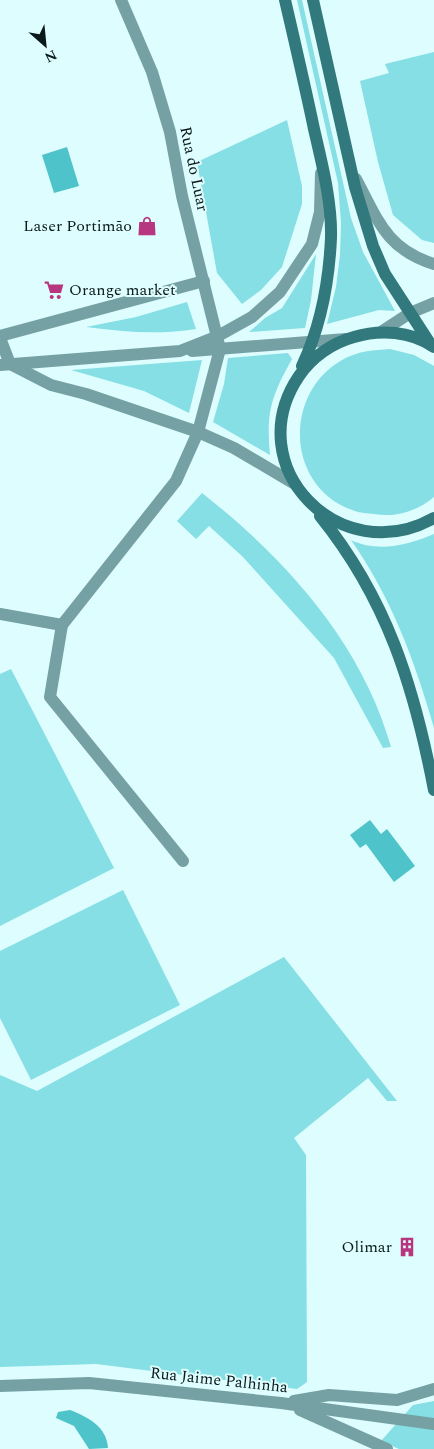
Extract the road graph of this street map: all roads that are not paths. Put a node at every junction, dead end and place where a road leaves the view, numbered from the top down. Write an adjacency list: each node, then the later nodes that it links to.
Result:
1 (121, 0): 7 (street, Rua do Luar)
2 (286, 0): 4 (main road)
3 (313, 0): 5 (main road)
4 (322, 164): 13 (main road); 14 (street)
5 (352, 171): 6 (street); 9 (main road)
6 (434, 264)
7 (204, 281): 11 (street); 14 (street, Rua do Luar)
8 (434, 303): 9 (street)
9 (410, 313): 10 (street); 15 (main road)
10 (380, 332): 12 (main road); 15 (main road)
11 (0, 337): 16 (street)
12 (346, 339): 13 (street); 17 (main road)
13 (314, 340): 14 (street); 17 (main road)
14 (219, 343): 16 (street); 18 (street)
15 (432, 346)
16 (5, 365): 18 (street)
17 (294, 384): 19 (main road)
18 (198, 432): 19 (street); 23 (street)
19 (295, 484): 20 (main road)
20 (305, 498): 21 (main road); 24 (main road)
21 (434, 518)
22 (0, 614): 23 (street)
23 (62, 625): 25 (street)
24 (434, 790)
25 (183, 860)
26 (0, 1386): 28 (street, Rua Jaime Palhinha)
27 (434, 1389): 28 (street)
28 (281, 1403): 29 (street, Rua Jaime Palhinha); 30 (street)
29 (434, 1424)
30 (387, 1449)

